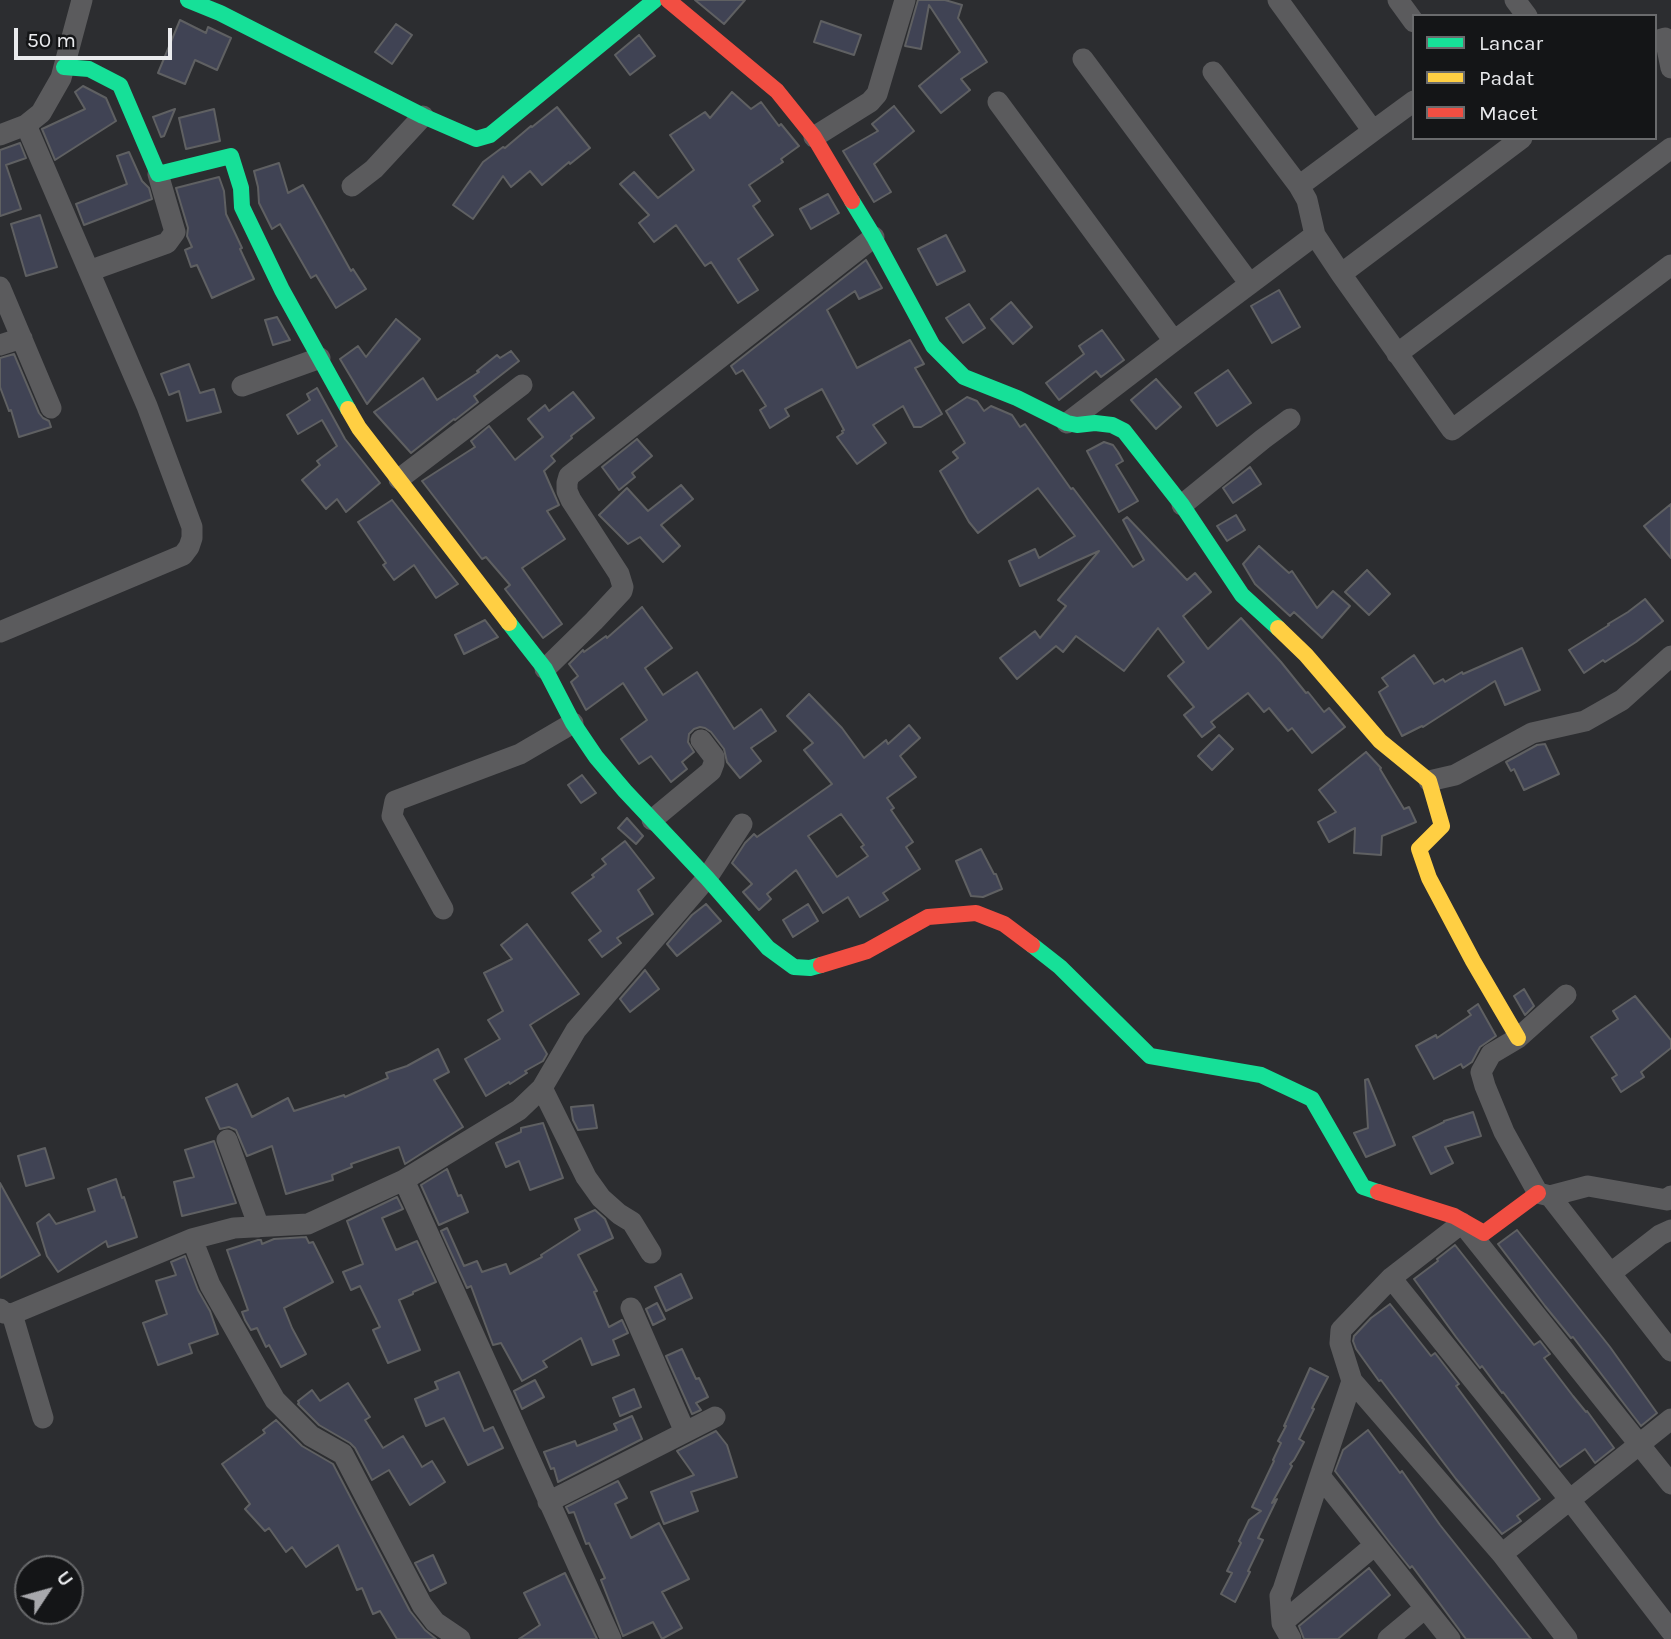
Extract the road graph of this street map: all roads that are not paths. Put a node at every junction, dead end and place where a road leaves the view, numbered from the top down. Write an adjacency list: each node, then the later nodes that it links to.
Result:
1 (82, 0): 12 (street)
2 (188, 0): 8 (street)
3 (655, 0): 17 (street)
4 (668, 0): 21 (street)
5 (905, 0): 21 (street)
6 (1279, 0): 19 (street)
7 (1398, 0): 9 (street)
8 (224, 7): 17 (street)
9 (1412, 19)
10 (1657, 40): 13 (street)
11 (1083, 59): 32 (street)
12 (64, 67): 18 (street); 24 (street)
13 (1671, 68)
14 (1213, 72): 26 (street)
15 (999, 102): 35 (street)
16 (1412, 102): 19 (street)
17 (423, 116): 25 (street)
18 (26, 125): 20 (street); 30 (street)
19 (1373, 131): 26 (street)
20 (0, 135)
21 (814, 138): 28 (street)
22 (1519, 140): 31 (street)
23 (1671, 148): 37 (street)
24 (158, 174): 30 (street); 38 (street)
25 (352, 186)
26 (1298, 186): 27 (street)
27 (1315, 235): 31 (street); 32 (street)
28 (874, 237): 43 (street); 48 (street)
29 (1671, 265): 37 (street)
30 (89, 271): 46 (street)
31 (1341, 274): 37 (street)
32 (1250, 284): 35 (street)
33 (0, 287): 34 (street)
34 (22, 338): 36 (street); 41 (street)
35 (1174, 341): 43 (street)
36 (0, 345)
37 (1396, 354)
38 (320, 358): 40 (street); 44 (street)
39 (522, 385): 44 (street)
40 (242, 386)
41 (51, 408)
42 (1290, 419): 45 (street)
43 (1068, 423): 45 (street)
44 (399, 479): 48 (street)
45 (1182, 505): 51 (street)
46 (0, 632)
47 (1671, 656): 51 (street)
48 (545, 669): 49 (street)
49 (573, 723): 52 (street); 55 (street)
50 (702, 740): 52 (street)
51 (1429, 781): 57 (street)
52 (652, 820): 54 (street)
53 (742, 824): 54 (street)
54 (707, 878): 58 (street); 63 (street)
55 (443, 909)
56 (1566, 995): 57 (street)
57 (1518, 1038): 61 (street)
58 (542, 1088): 60 (street); 67 (street)
59 (227, 1140): 64 (street)
60 (404, 1180): 64 (street); 82 (street)
61 (1544, 1195): 62 (street); 63 (street); 68 (street)
62 (1671, 1196)
63 (1461, 1221): 69 (street); 78 (street)
64 (259, 1227): 66 (street)
65 (1671, 1230): 68 (street)
66 (192, 1239): 71 (street); 88 (street)
67 (651, 1254)
68 (1611, 1273): 72 (street)
69 (1391, 1278): 73 (street); 81 (street)
70 (631, 1308): 77 (street)
71 (6, 1312): 75 (street)
72 (1671, 1351)
73 (1352, 1381): 79 (street); 84 (street)
74 (715, 1417): 77 (street)
75 (43, 1418)
76 (1671, 1419): 78 (street)
77 (685, 1432): 82 (street)
78 (1640, 1444): 80 (street); 81 (street)
79 (1320, 1476): 83 (street); 86 (street)
80 (1671, 1484)
81 (1570, 1500): 84 (street); 87 (street)
82 (548, 1502): 89 (street)
83 (1375, 1545): 85 (street); 86 (street)
84 (1502, 1554): 92 (street)
85 (1424, 1609): 90 (street); 91 (street)
86 (1286, 1631)
87 (1671, 1631)
88 (460, 1639)
89 (611, 1639)
90 (1388, 1639)
91 (1450, 1639)
92 (1567, 1639)

